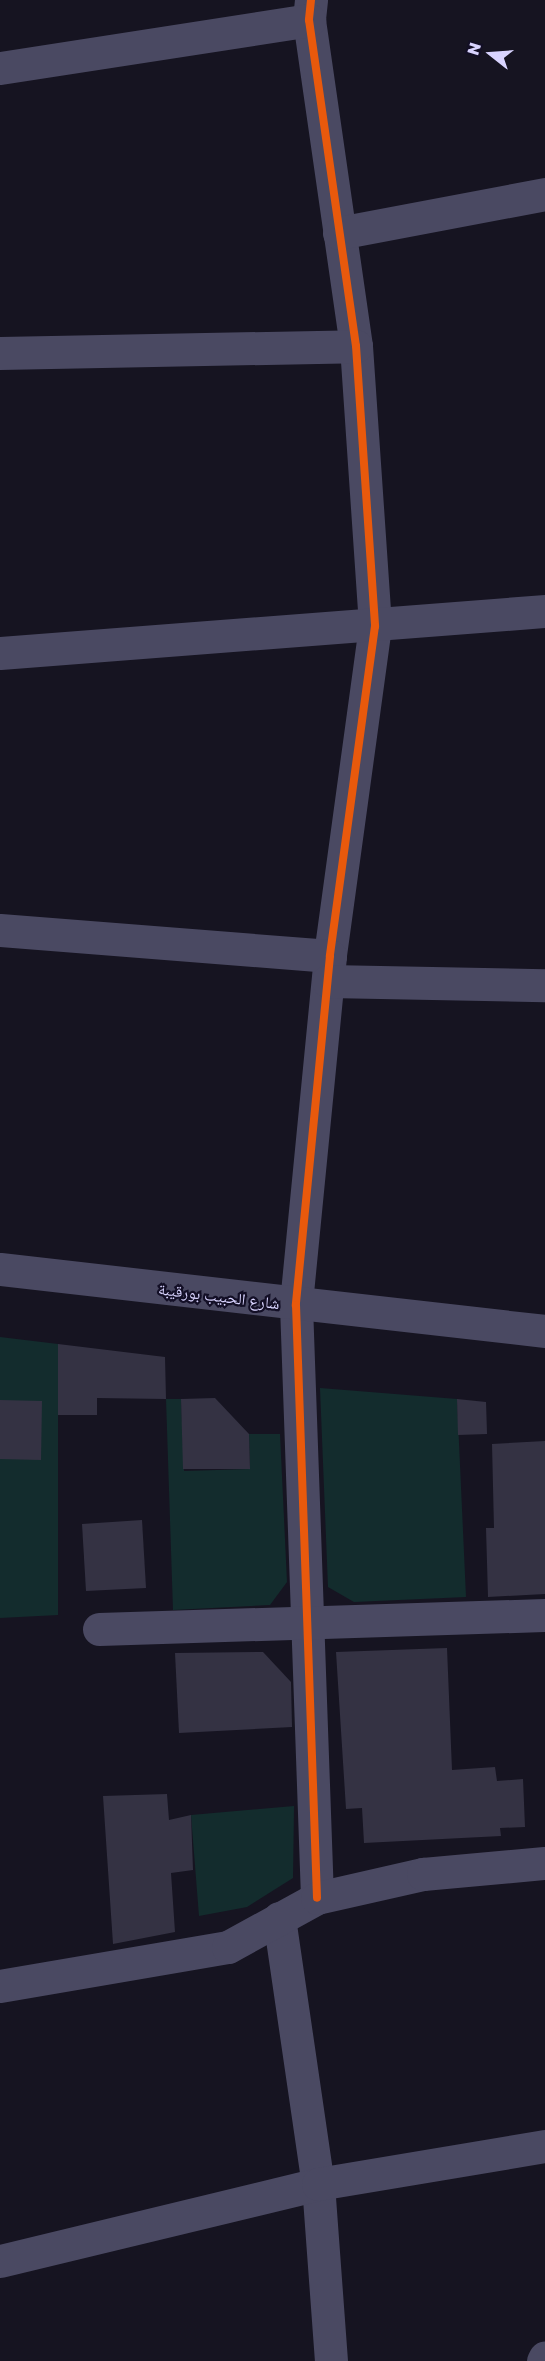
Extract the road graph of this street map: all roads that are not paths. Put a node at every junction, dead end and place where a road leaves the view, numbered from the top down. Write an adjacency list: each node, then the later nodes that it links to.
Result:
1 (310, 10): 2 (street); 4 (street)
2 (0, 68)
3 (545, 194): 4 (street)
4 (339, 233): 5 (street)
5 (356, 346): 6 (street); 8 (street)
6 (0, 353)
7 (545, 611): 8 (street)
8 (375, 626): 9 (street); 11 (street)
9 (0, 653)
10 (0, 930): 11 (street)
11 (329, 969): 12 (street); 14 (street)
12 (545, 985)
13 (0, 1269): 14 (street, شارع الحبيب بورقيبة)
14 (296, 1305): 15 (street, شارع الحبيب بورقيبة); 17 (street)
15 (545, 1331)
16 (545, 1615): 17 (street)
17 (308, 1623): 18 (street); 20 (street)
18 (99, 1629)
19 (545, 1863): 20 (street)
20 (317, 1898): 21 (street)
21 (279, 1918): 22 (street); 24 (street)
22 (0, 1986)
23 (545, 2146): 24 (street)
24 (318, 2184): 25 (street); 27 (street)
25 (0, 2261)
26 (545, 2356): 28 (street)
27 (331, 2361)
28 (543, 2361)

